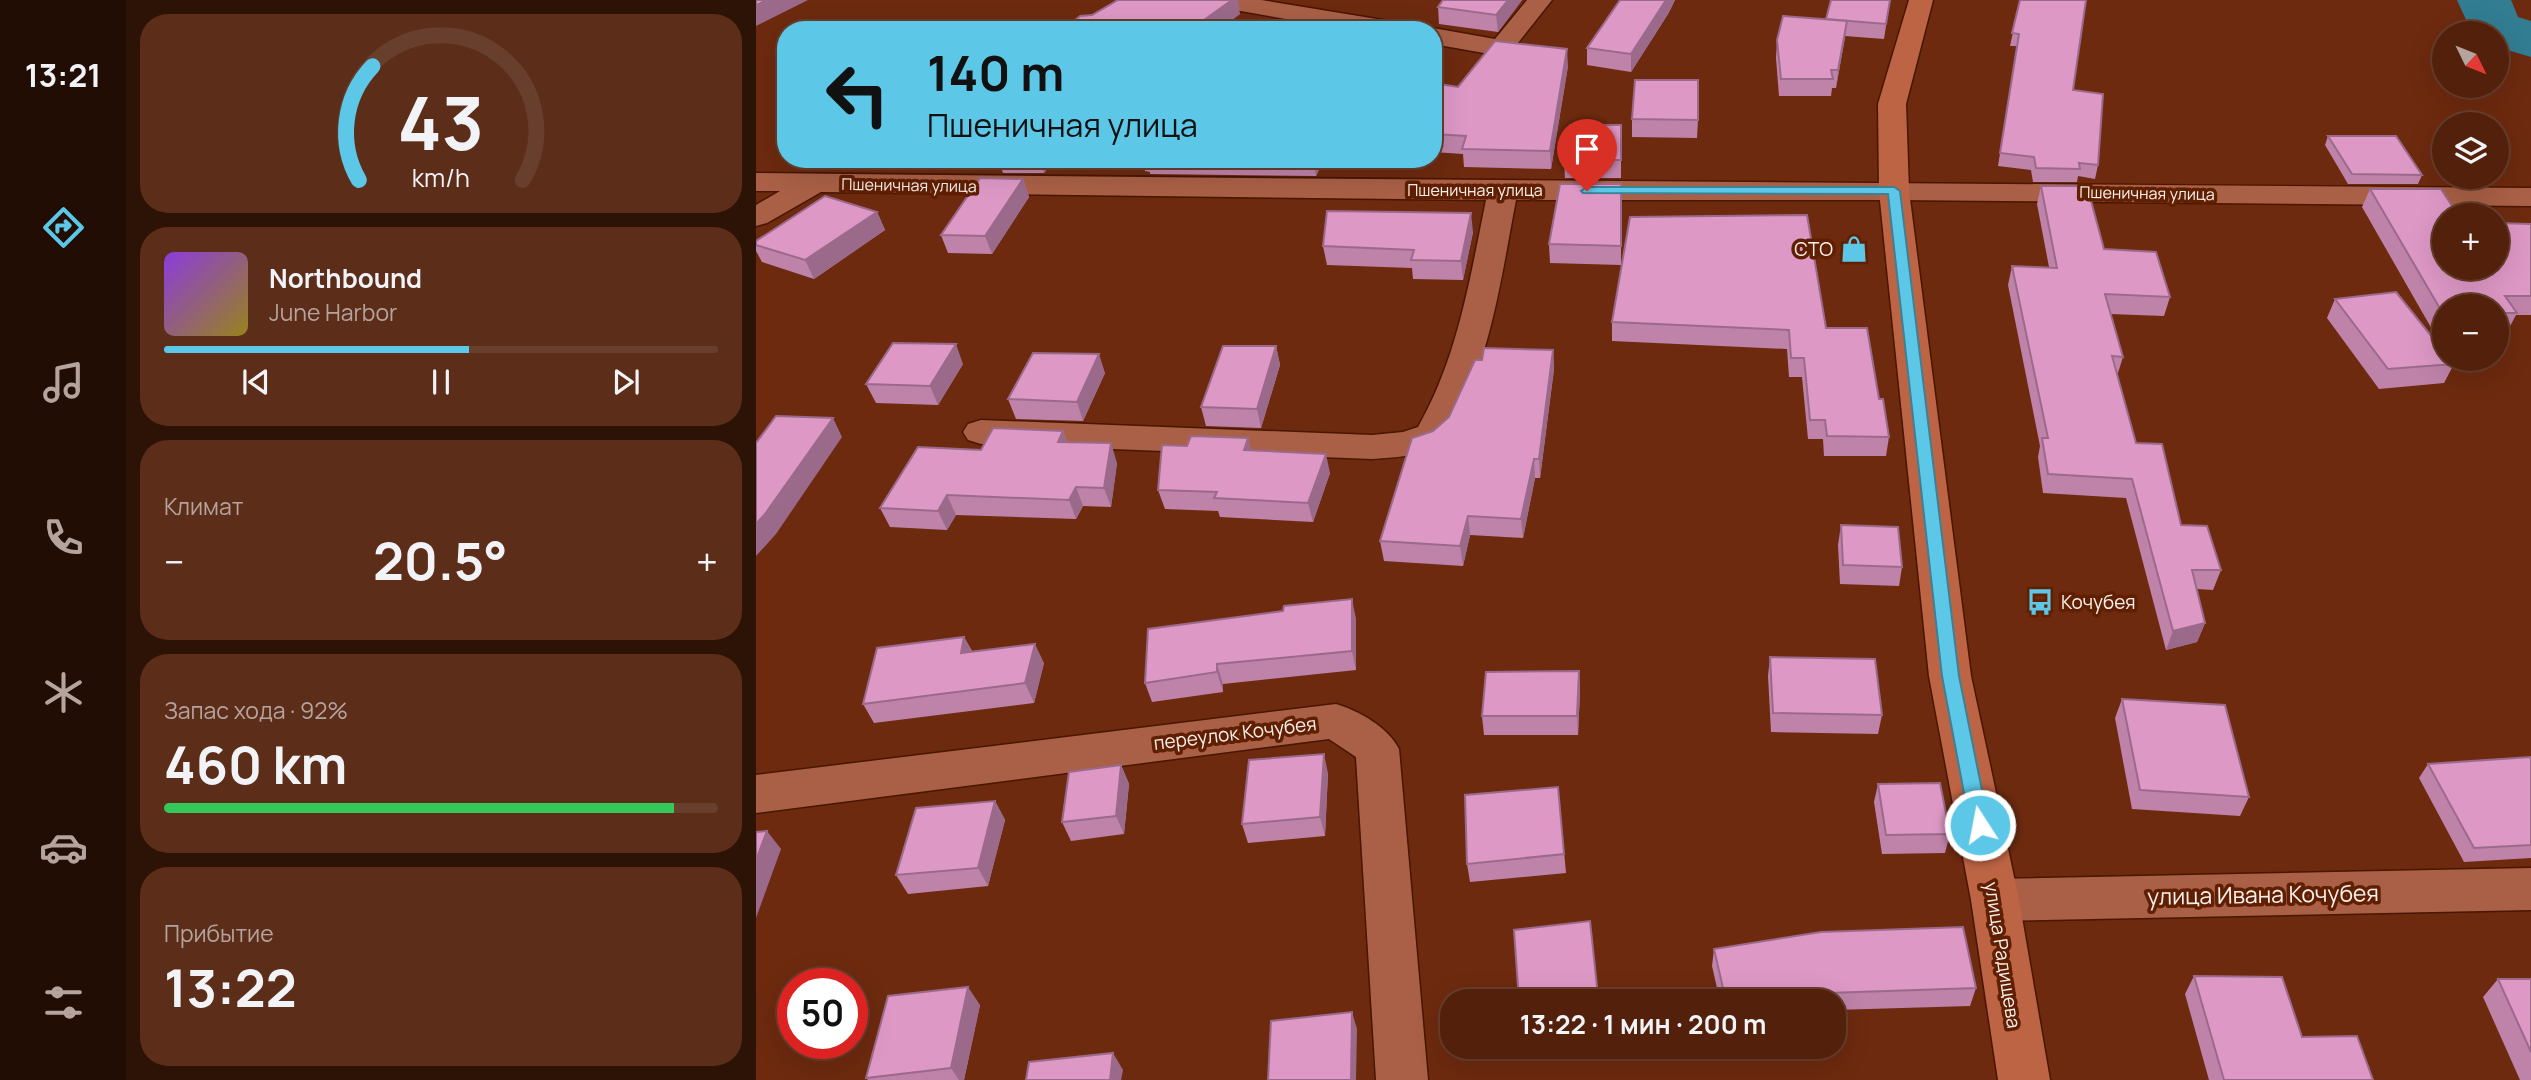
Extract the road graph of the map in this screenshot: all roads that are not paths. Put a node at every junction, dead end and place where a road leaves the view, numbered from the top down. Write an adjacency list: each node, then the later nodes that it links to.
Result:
1 (1218, 0): 4 (street)
2 (1540, 0): 5 (street)
3 (1921, 0): 10 (main road, улица Радищева)
4 (1342, 21)
5 (1442, 38)
6 (841, 168): 8 (street)
7 (756, 182): 8 (street, Пшеничная улица)
8 (813, 184): 9 (street, Пшеничная улица); 12 (street)
9 (1503, 191): 10 (street, Пшеничная улица); 13 (street)
10 (1894, 191): 11 (street, Пшеничная улица); 16 (main road, улица Радищева)
11 (2531, 197)
12 (756, 217)
13 (981, 432)
14 (756, 794): 17 (street, переулок Кочубея)
15 (2531, 889): 16 (street, улица Ивана Кочубея)
16 (1995, 900): 18 (main road, улица Радищева)
17 (1402, 1080)
18 (2024, 1080)

